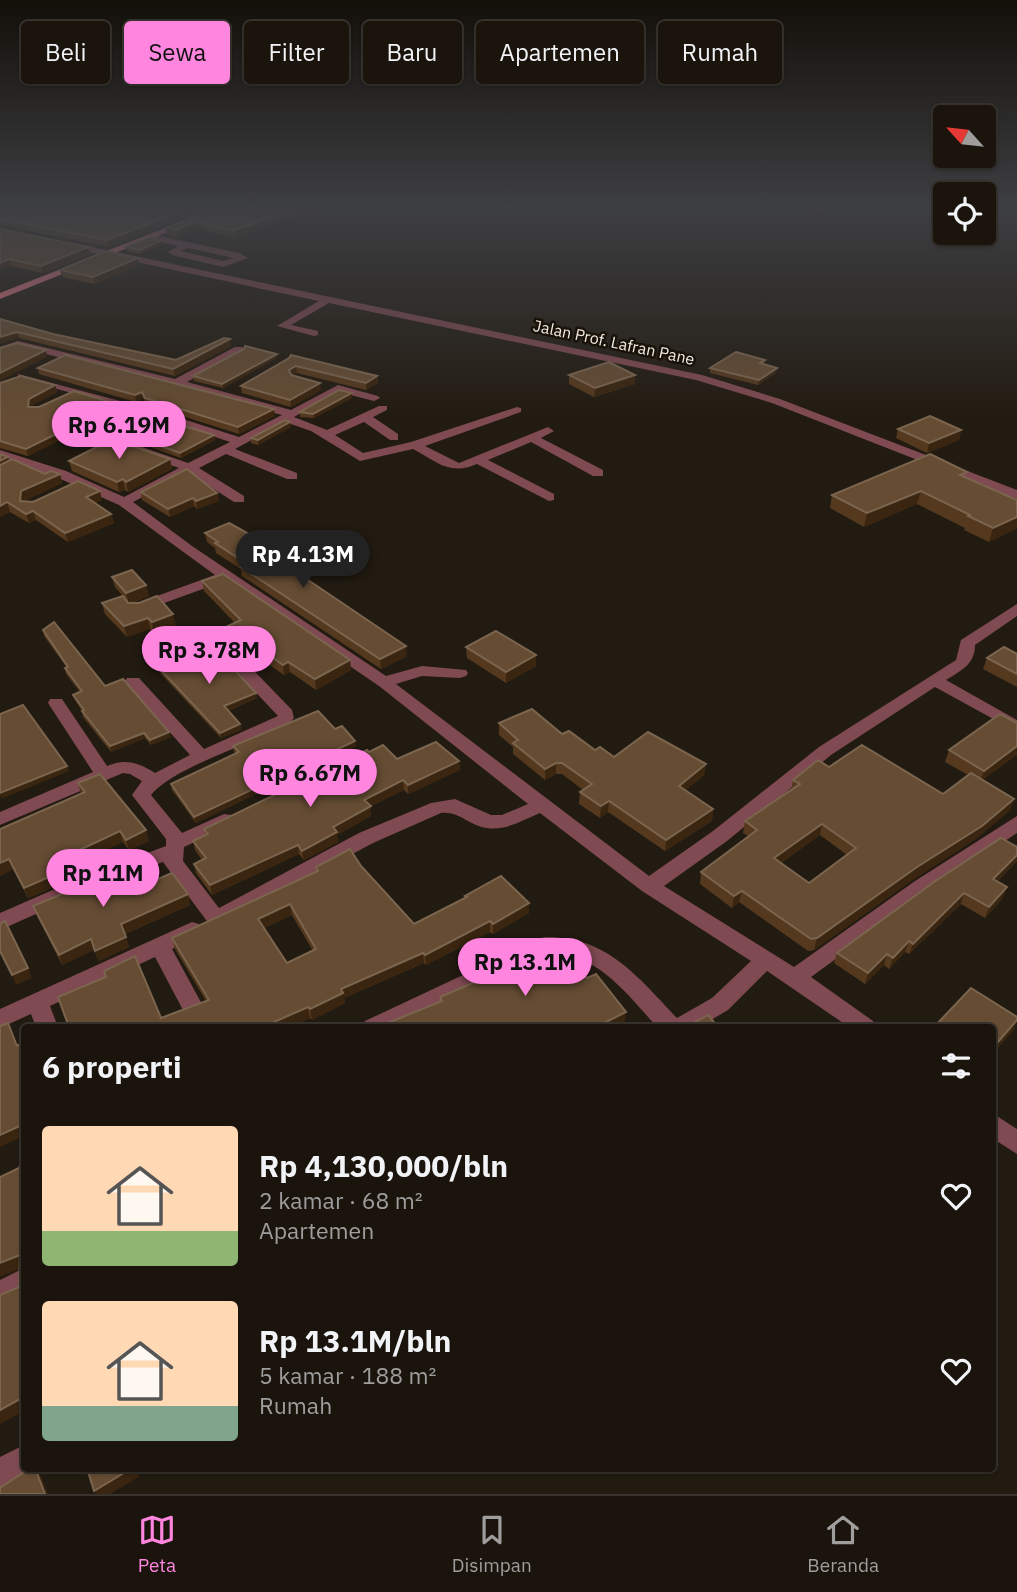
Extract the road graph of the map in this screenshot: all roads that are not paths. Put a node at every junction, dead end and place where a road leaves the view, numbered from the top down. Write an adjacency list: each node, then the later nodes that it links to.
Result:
1 (52, 276): 3 (main road)
2 (211, 276): 4 (street, Jalan Prof. Lafran Pane)
3 (0, 296)
4 (327, 300): 5 (street); 40 (street, Jalan Prof. Lafran Pane)
5 (314, 332)
6 (39, 334): 7 (street)
7 (18, 344): 9 (street); 10 (street)
8 (239, 349): 13 (street)
9 (0, 351)
10 (64, 356): 11 (street); 13 (street)
11 (52, 362)
12 (40, 367): 17 (street)
13 (177, 383): 18 (street)
14 (324, 385): 16 (street)
15 (237, 388): 18 (street)
16 (338, 388): 19 (street); 23 (street)
17 (76, 390): 20 (street); 30 (street)
18 (225, 395): 23 (street)
19 (374, 398)
20 (56, 400)
21 (383, 408): 24 (street)
22 (517, 410): 31 (street)
23 (288, 416): 27 (street); 30 (street)
24 (365, 416): 27 (street); 28 (street)
25 (548, 431): 29 (street)
26 (96, 435): 35 (street)
27 (326, 435): 31 (street)
28 (394, 437)
29 (532, 438): 34 (street); 36 (street)
30 (240, 441): 32 (street)
31 (415, 445): 34 (street)
32 (225, 449): 35 (street); 37 (street)
33 (0, 454): 38 (street)
34 (478, 460): 41 (street)
35 (191, 468): 42 (street); 43 (street)
36 (598, 473)
37 (292, 476)
38 (81, 482): 39 (street); 43 (street)
39 (61, 492)
40 (1017, 495)
41 (549, 496)
42 (239, 499)
43 (124, 502): 44 (street)
44 (226, 576): 45 (street); 51 (street)
45 (136, 608)
46 (1017, 609): 49 (street)
47 (224, 649): 54 (street)
48 (460, 673): 51 (street)
49 (934, 680): 53 (street); 62 (street)
50 (133, 681): 54 (street)
51 (385, 684): 57 (street)
52 (56, 703): 55 (street)
53 (1017, 727)
54 (202, 757): 56 (street)
55 (103, 773): 56 (street); 59 (street)
56 (155, 781): 61 (street)
57 (544, 804): 62 (street); 63 (street)
58 (238, 813): 61 (street)
59 (0, 819)
60 (1017, 823): 67 (street)
61 (175, 847): 63 (street); 64 (street)
62 (649, 886): 66 (street)
63 (216, 919): 65 (street)
64 (0, 922)
65 (159, 945): 68 (street); 69 (street)
66 (765, 960): 67 (street); 74 (street)
67 (795, 977): 75 (street)
68 (37, 1003): 70 (street); 71 (street)
69 (192, 1006)
70 (0, 1019)
71 (46, 1024)
72 (379, 1024): 73 (street)
73 (668, 1024)
74 (686, 1024)
75 (861, 1024)
76 (996, 1127): 77 (street)
77 (1017, 1143)
78 (21, 1283): 79 (street)
79 (0, 1295)
80 (21, 1462): 81 (street)
81 (0, 1474)

